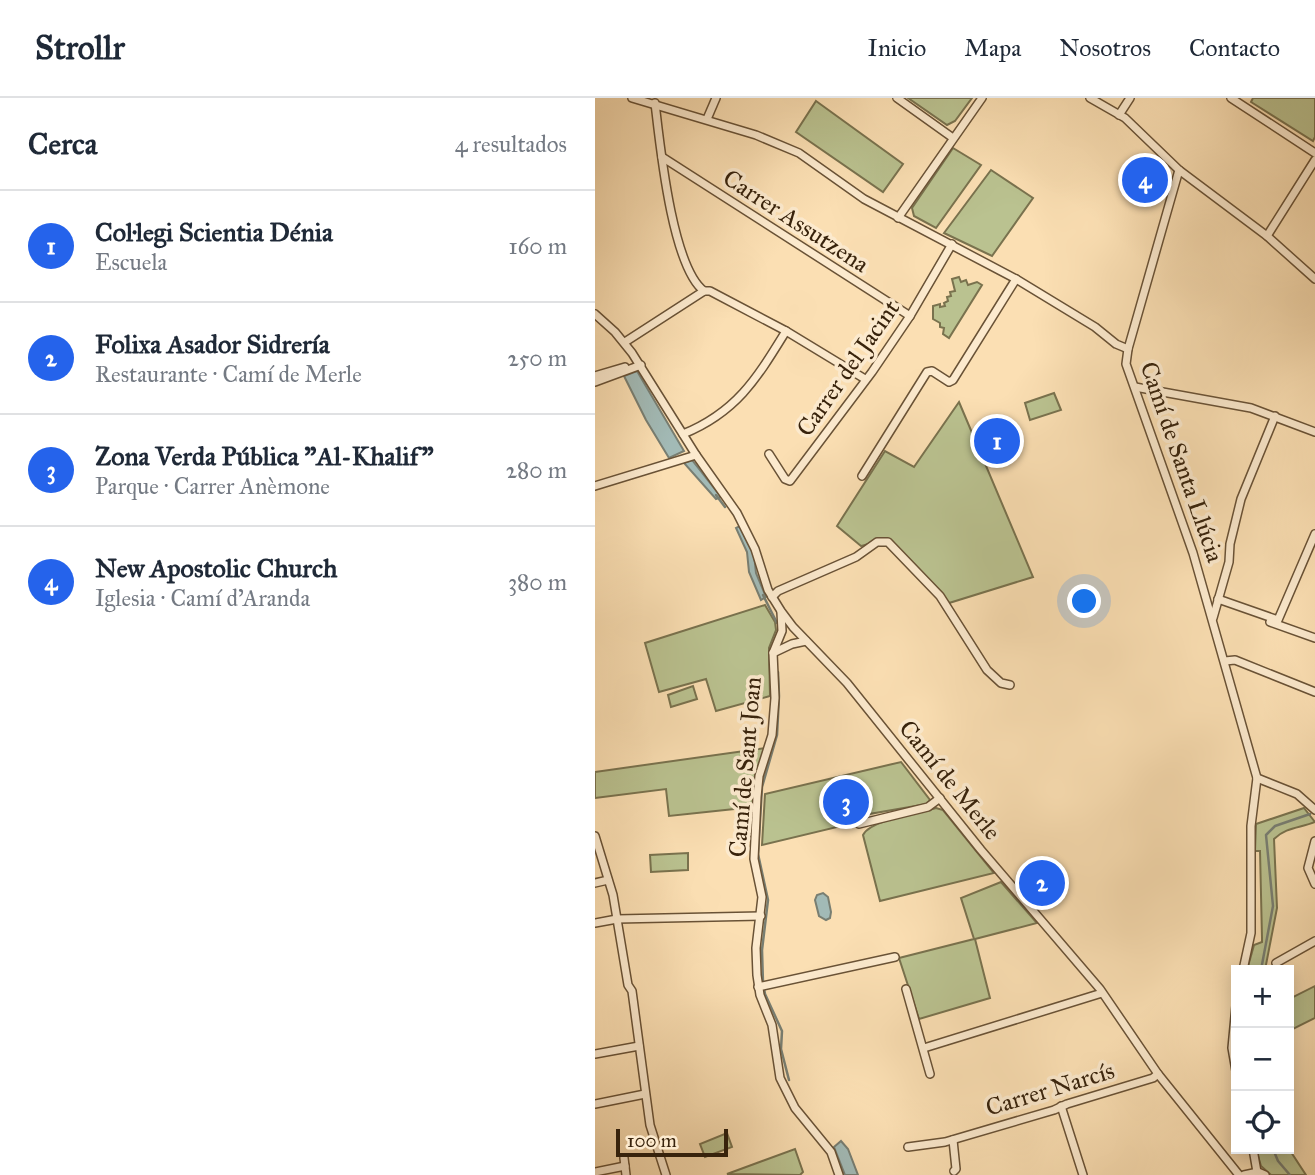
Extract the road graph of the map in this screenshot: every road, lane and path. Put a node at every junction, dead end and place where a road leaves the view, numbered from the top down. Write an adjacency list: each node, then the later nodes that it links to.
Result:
1 (632, 98): 9 (street, Camí de Santa Llúcia)
2 (716, 98): 11 (street)
3 (897, 98): 12 (street)
4 (982, 98): 12 (street)
5 (1090, 98): 10 (street)
6 (1130, 98): 10 (street)
7 (1231, 98): 8 (street)
8 (1242, 101): 13 (street)
9 (655, 103): 11 (street, Camí de Santa Llúcia); 14 (street)
10 (1119, 115): 16 (street)
11 (707, 119): 17 (street, Camí de Santa Llúcia)
12 (953, 138): 17 (street)
13 (1315, 153)
14 (662, 158): 22 (street); 24 (street, Carrer Assutzena)
15 (1315, 160): 18 (street)
16 (1179, 170): 18 (street); 27 (street)
17 (898, 218): 19 (street, Camí de Santa Llúcia)
18 (1267, 236): 21 (street)
19 (952, 244): 20 (street, Camí de Santa Llúcia); 24 (street, Carrer del Jacint)
20 (1016, 279): 27 (street, Camí de Santa Llúcia); 38 (street)
21 (1315, 279)
22 (704, 291): 25 (street); 26 (street)
23 (595, 314): 26 (street)
24 (909, 316): 30 (street, Carrer del Jacint)
25 (786, 331): 30 (street); 35 (street)
26 (625, 342): 28 (street)
27 (1128, 349): 32 (street, Camí de Santa Llúcia)
28 (633, 368): 29 (street); 31 (street); 35 (street)
29 (595, 376)
30 (865, 379): 37 (street, Carrer del Jacint)
31 (595, 382)
32 (1135, 387): 33 (street); 46 (street, Camí de Santa Llúcia)
33 (1275, 416): 34 (street); 44 (street)
34 (1315, 432)
35 (683, 434): 36 (street)
36 (696, 454): 39 (street); 43 (street)
37 (769, 454)
38 (862, 476)
39 (595, 486)
40 (1315, 534): 41 (street)
41 (1306, 557): 42 (street); 44 (street)
42 (1315, 561)
43 (772, 597): 45 (street); 51 (street)
44 (1218, 601): 46 (street); 47 (street)
45 (781, 611): 48 (street, Camí de Merle); 49 (street, Camí de Sant Joan)
46 (1213, 619): 50 (street, Camí de Santa Llúcia)
47 (1315, 638)
48 (806, 641): 49 (street); 54 (street, Camí de Merle)
49 (773, 653): 62 (street, Camí de Sant Joan)
50 (1225, 661): 52 (street); 53 (street, Camí de Santa Llúcia)
51 (1010, 685)
52 (1315, 692)
53 (1257, 778): 55 (street); 68 (street, Camí de Santa Llúcia)
54 (940, 798): 56 (street); 71 (street, Camí de Merle)
55 (1315, 810)
56 (859, 824)
57 (595, 836): 59 (street)
58 (1315, 841): 61 (street)
59 (608, 880): 60 (street); 63 (street)
60 (595, 883)
61 (1315, 884)
62 (761, 916): 63 (street); 69 (street, Camí de Sant Joan)
63 (617, 919): 64 (street); 72 (street)
64 (595, 923)
65 (1315, 941): 67 (street)
66 (895, 957): 69 (street)
67 (1276, 963)
68 (1244, 965)
69 (758, 988): 88 (street, Camí de Sant Joan)
70 (907, 989): 73 (street)
71 (1102, 993): 73 (street); 76 (street, Camí de Merle)
72 (639, 1046): 74 (street); 77 (street)
73 (923, 1048): 75 (street)
74 (595, 1054)
75 (930, 1074)
76 (1158, 1074): 79 (street, Carrer Narcís); 90 (street, Camí de Merle)
77 (645, 1094): 78 (street); 87 (street)
78 (595, 1104)
79 (1061, 1107): 80 (street, Carrer Narcís); 89 (street)
80 (953, 1140): 81 (street, Carrer Narcís); 84 (street)
81 (908, 1147)
82 (1255, 1154): 86 (street)
83 (625, 1166): 85 (street)
84 (954, 1171)
85 (595, 1172)
86 (1261, 1173): 90 (street)
87 (666, 1175)
88 (839, 1175)
89 (1083, 1175)
90 (1241, 1175)

